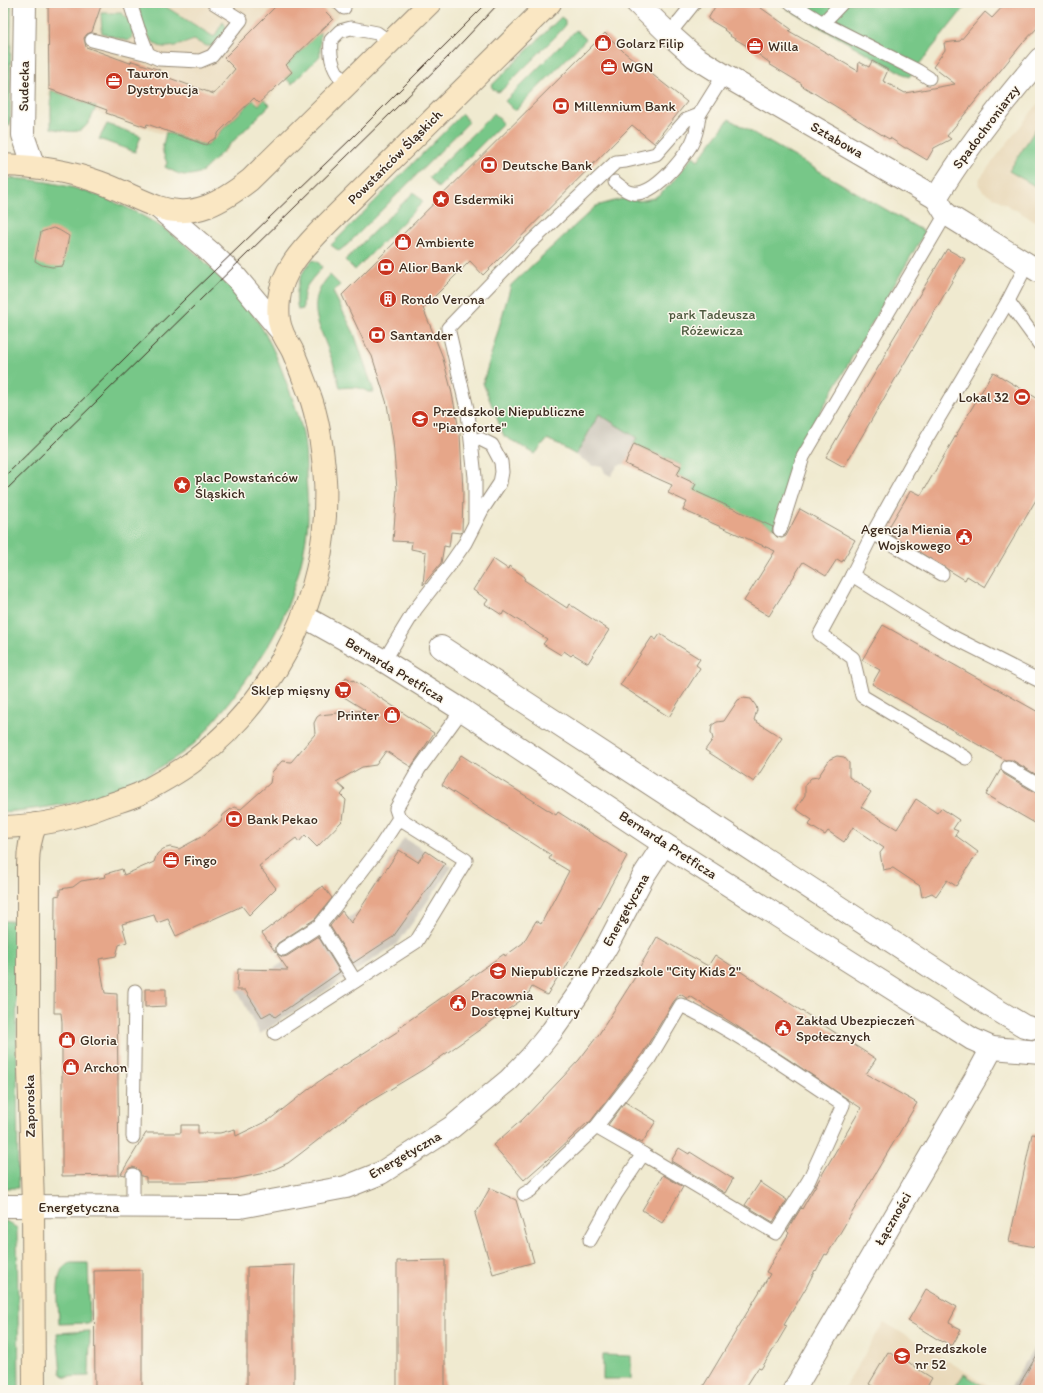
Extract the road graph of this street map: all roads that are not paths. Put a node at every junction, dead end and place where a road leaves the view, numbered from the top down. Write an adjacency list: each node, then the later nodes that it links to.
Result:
1 (25, 3): 21 (street, Sudecka)
2 (130, 3): 14 (lane)
3 (214, 3): 14 (lane)
4 (430, 3): 13 (main road)
5 (550, 3): 27 (main road, Powstańców Śląskich)
6 (637, 3): 11 (street, Sztabowa)
7 (694, 3): 11 (lane)
8 (791, 3): 10 (lane)
9 (842, 3): 10 (lane)
10 (823, 23): 17 (lane)
11 (669, 34): 16 (street, Sztabowa)
12 (92, 40): 14 (lane)
13 (391, 43): 18 (main road); 18 (lane)
14 (148, 54)
15 (1040, 59): 23 (street, Spadochroniarzy)
16 (724, 75): 19 (lane); 23 (street, Sztabowa)
17 (929, 78)
18 (346, 86): 24 (main road)
19 (699, 115): 22 (lane); 30 (lane)
20 (3, 165): 21 (main road)
21 (34, 167): 24 (main road)
22 (615, 182)
23 (941, 206): 25 (street, Sztabowa); 31 (lane)
24 (159, 208): 27 (street)
25 (1034, 268): 26 (lane)
26 (1008, 301): 28 (lane); 32 (lane)
27 (281, 331): 35 (main road)
28 (1040, 345)
29 (480, 439): 30 (lane)
30 (475, 524): 37 (lane)
31 (780, 530)
32 (873, 533): 33 (lane); 34 (lane)
33 (942, 574)
34 (852, 575): 38 (lane); 40 (lane)
35 (303, 616): 37 (street, Bernarda Pretficza); 44 (main road)
36 (441, 647): 51 (street)
37 (384, 661): 39 (street, Bernarda Pretficza)
38 (1040, 681)
39 (462, 710): 43 (lane); 46 (street, Bernarda Pretficza)
40 (966, 758)
41 (1008, 767): 42 (lane)
42 (1040, 786)
43 (399, 818): 47 (lane); 49 (lane)
44 (36, 824): 45 (main road); 61 (main road, Zaporoska)
45 (3, 827)
46 (664, 844): 53 (street, Bernarda Pretficza); 62 (street, Energetyczna)
47 (320, 925): 48 (lane); 49 (lane)
48 (283, 949)
49 (355, 981): 52 (lane)
50 (134, 992): 56 (lane)
51 (1036, 1021): 54 (street)
52 (275, 1033)
53 (992, 1048): 54 (street, Bernarda Pretficza); 65 (street, Łączności)
54 (1031, 1051)
55 (596, 1127): 57 (lane); 57 (lane); 59 (lane)
56 (133, 1137)
57 (642, 1154): 63 (lane)
58 (133, 1175): 62 (lane)
59 (524, 1194)
60 (3, 1206): 61 (street, Energetyczna)
61 (33, 1206): 62 (street, Energetyczna); 64 (main road, Zaporoska)
62 (133, 1207)
63 (590, 1240)
64 (34, 1390)
65 (794, 1390)

